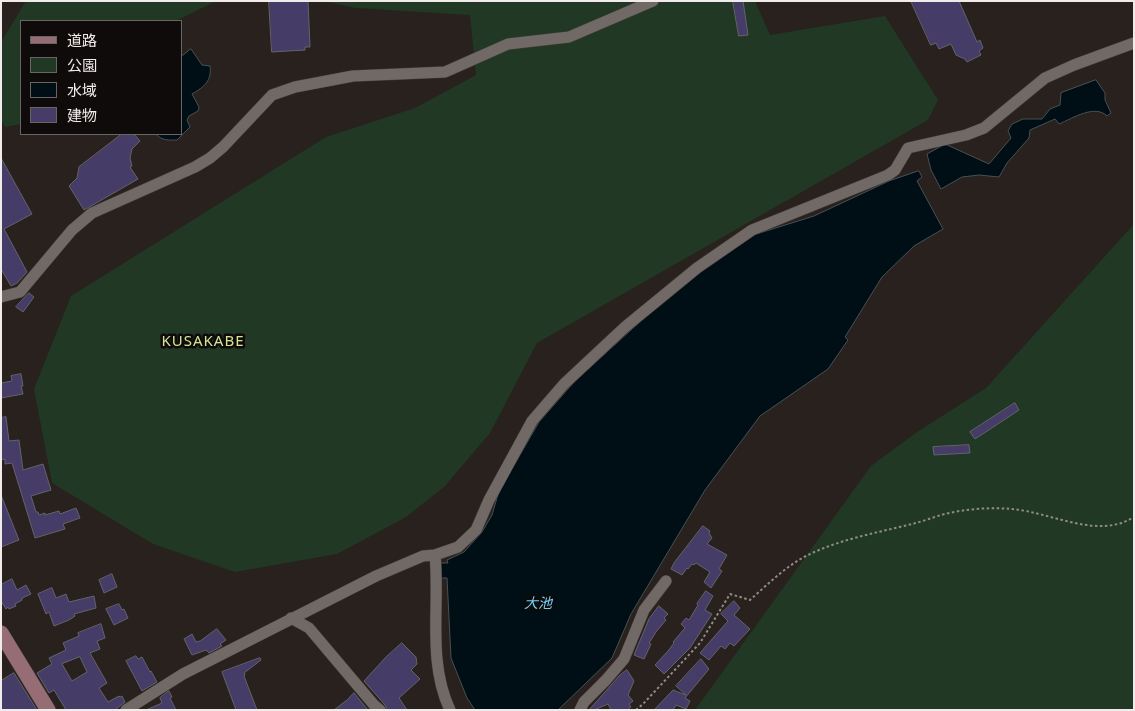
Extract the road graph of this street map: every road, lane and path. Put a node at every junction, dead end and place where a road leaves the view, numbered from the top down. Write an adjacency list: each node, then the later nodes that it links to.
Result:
1 (653, 1): 3 (street)
2 (1134, 44): 5 (street)
3 (1, 297)
4 (1134, 516): 14 (path)
5 (435, 556): 7 (street); 12 (street)
6 (666, 581): 13 (street)
7 (291, 618): 10 (street); 11 (street)
8 (1, 633): 9 (main road)
9 (48, 710)
10 (126, 710)
11 (380, 710)
12 (450, 710)
13 (580, 710)
14 (636, 710)

